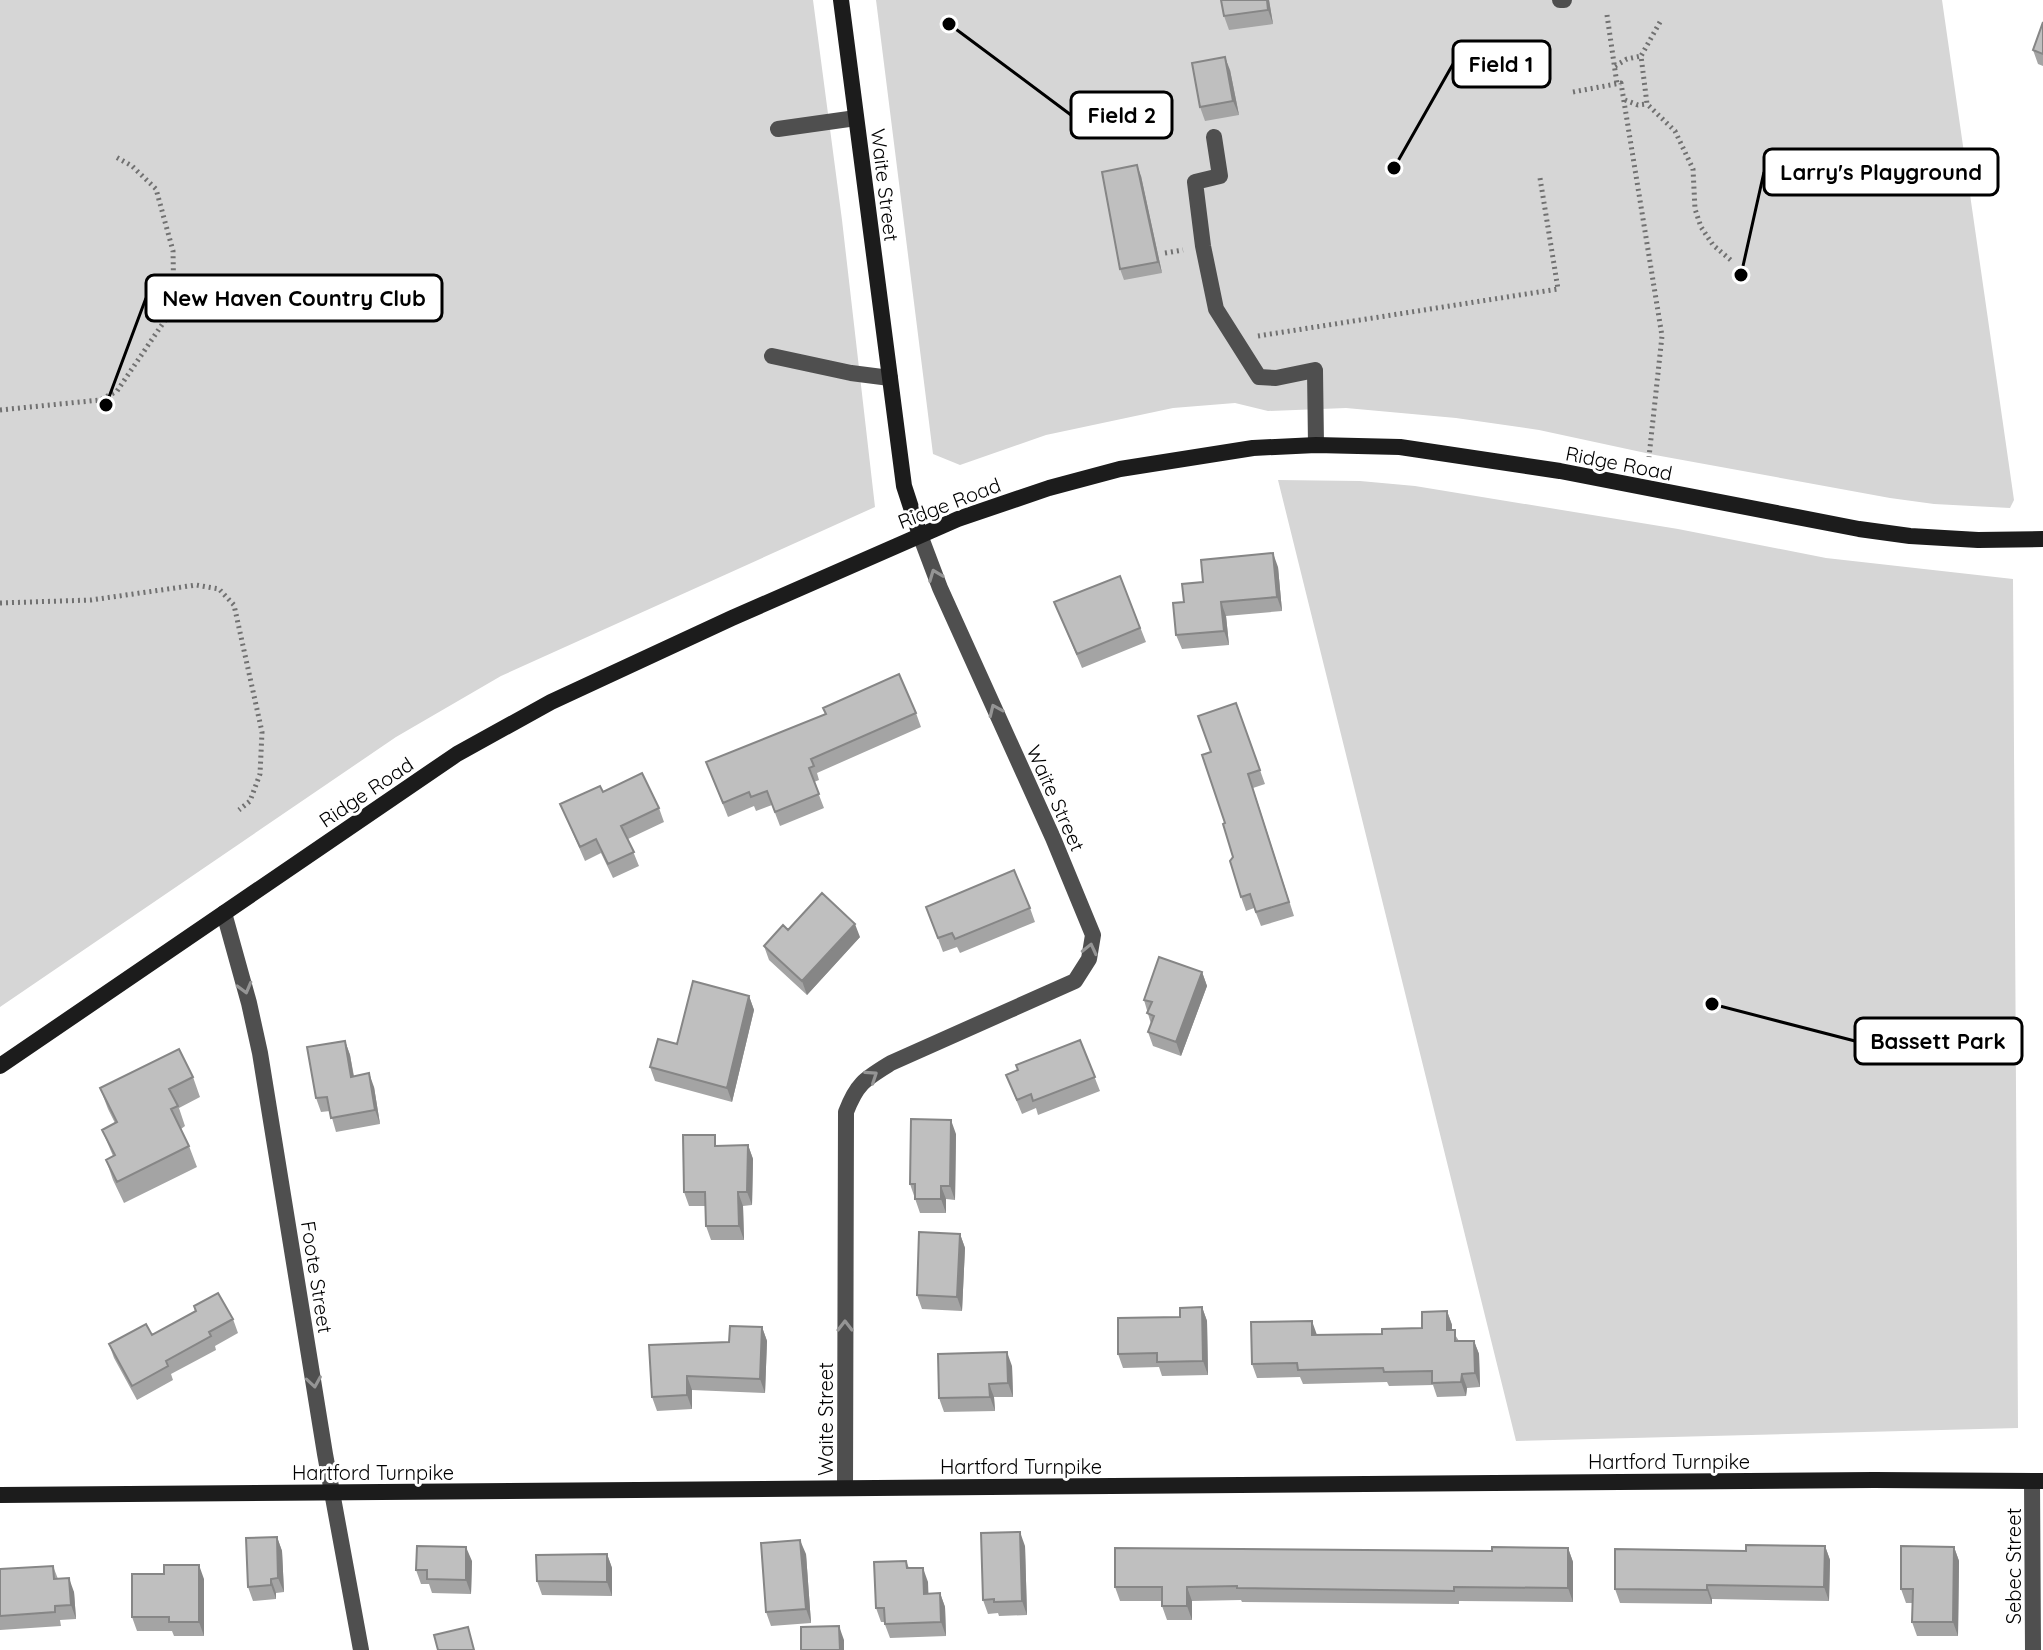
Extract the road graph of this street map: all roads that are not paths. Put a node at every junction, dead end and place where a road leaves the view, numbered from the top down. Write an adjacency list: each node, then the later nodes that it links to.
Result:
1 (841, 0): 2 (main road, Waite Street)
2 (856, 118): 3 (street); 6 (main road, Waite Street)
3 (778, 129)
4 (1214, 137): 7 (street)
5 (772, 356): 6 (street)
6 (890, 378): 8 (main road, Waite Street)
7 (1316, 445): 8 (main road, Ridge Road); 9 (main road, Ridge Road)
8 (920, 535): 10 (main road, Ridge Road); 13 (street, Waite Street, one-way to 8)
9 (2043, 539)
10 (224, 913): 11 (main road, Ridge Road); 14 (street, Foote Street, one-way to 14)
11 (0, 1066)
12 (2037, 1481): 13 (main road, Hartford Turnpike); 17 (street, Sebec Street)
13 (845, 1488): 14 (main road, Hartford Turnpike)
14 (333, 1492): 15 (main road, Hartford Turnpike); 16 (street, Foote Street)
15 (0, 1495)
16 (361, 1650)
17 (2033, 1650)

